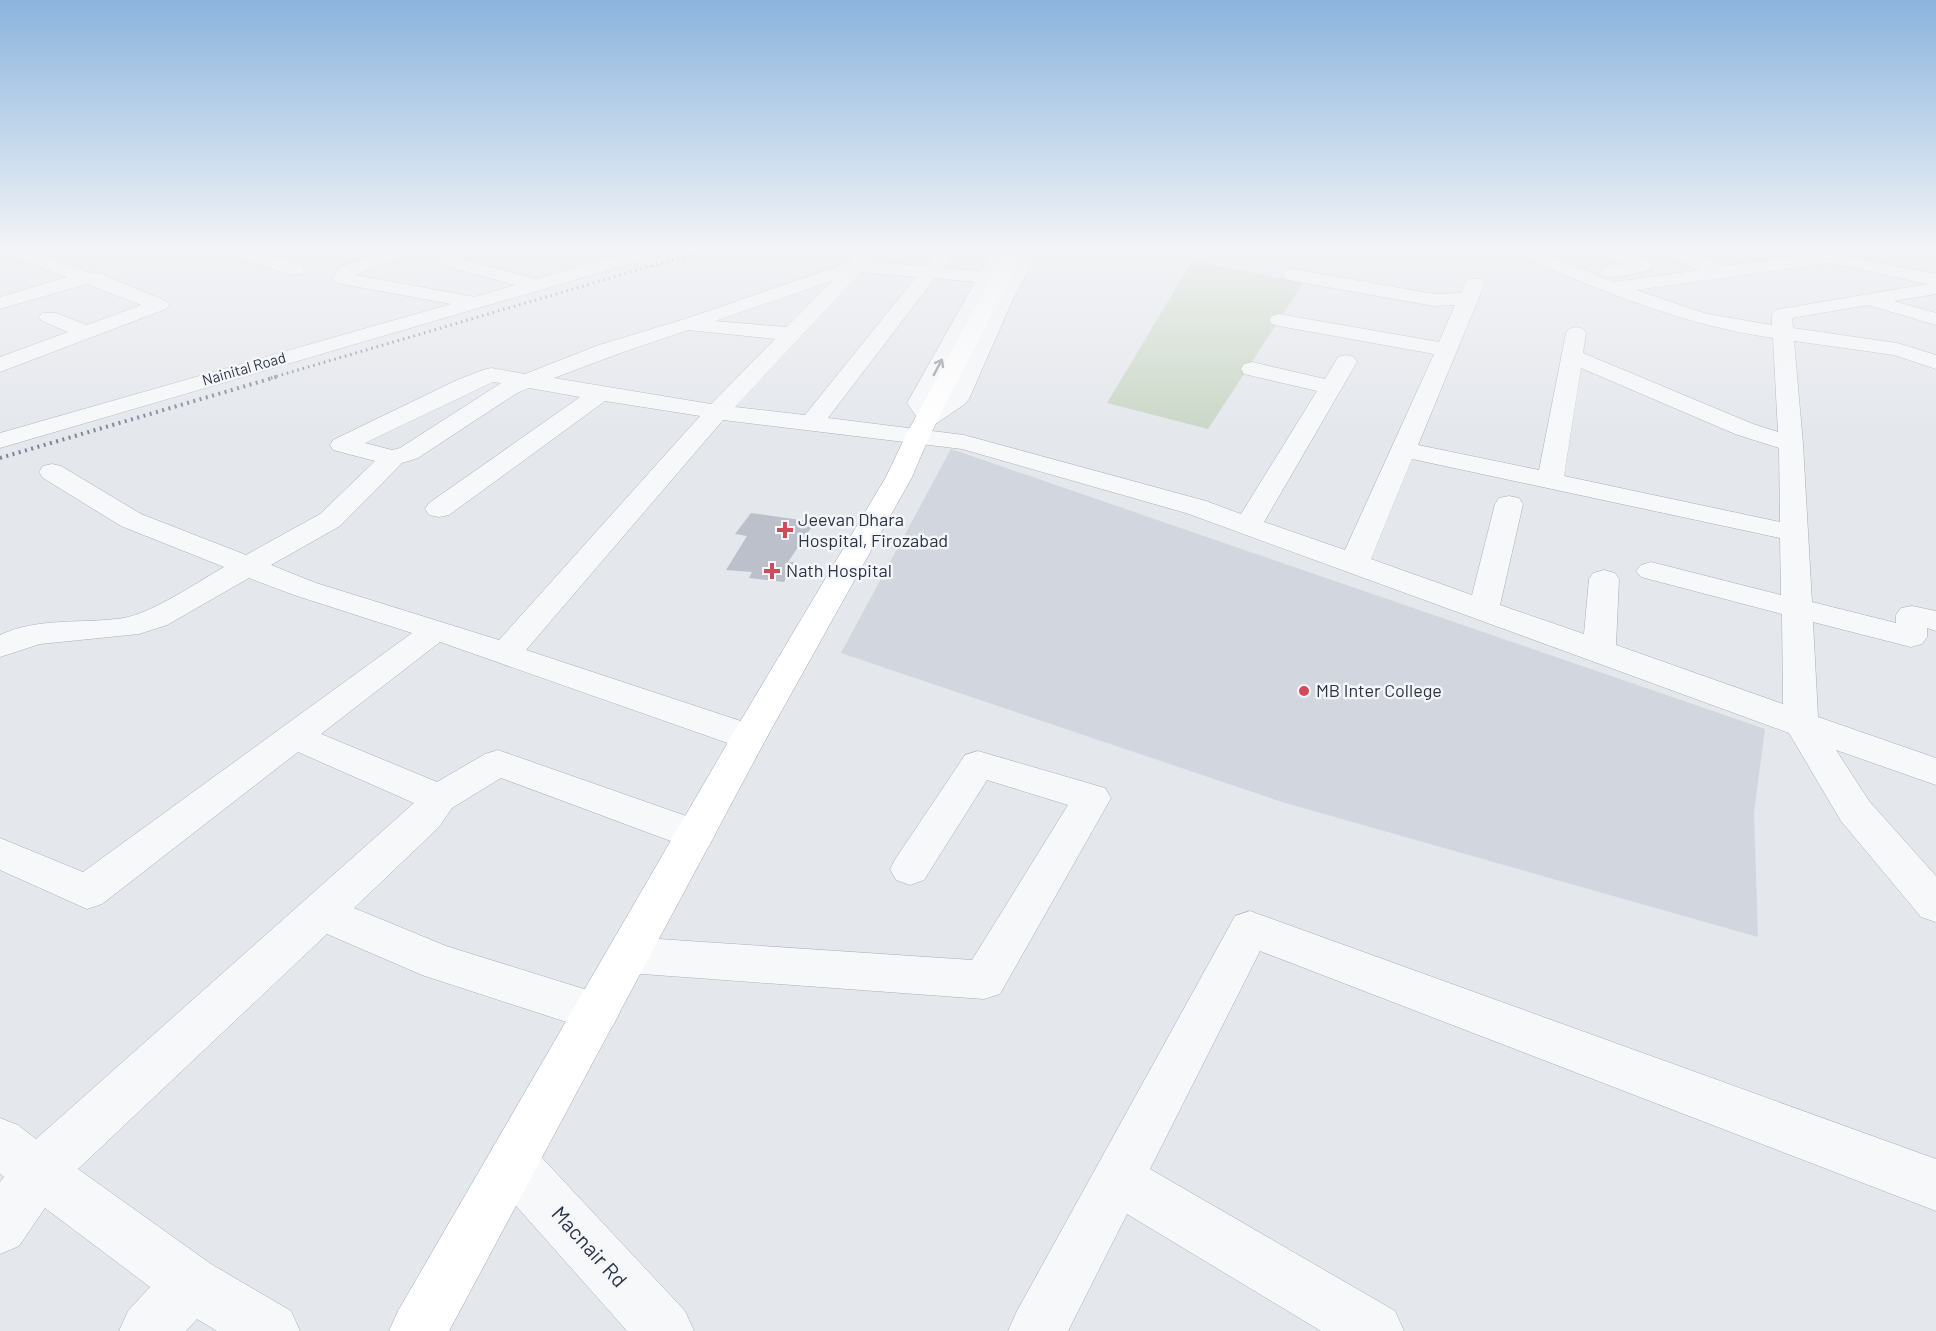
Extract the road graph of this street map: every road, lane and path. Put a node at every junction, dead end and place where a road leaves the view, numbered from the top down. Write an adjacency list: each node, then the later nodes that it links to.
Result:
1 (143, 311): 20 (street)
2 (444, 311): 35 (street, Nainital Road)
3 (725, 311): 18 (street)
4 (813, 311): 21 (street)
5 (900, 311): 34 (street)
6 (967, 311): 33 (street, one-way to 6)
7 (984, 311): 33 (main road)
8 (997, 311): 33 (street)
9 (1413, 311): 17 (street)
10 (1462, 311): 17 (street)
11 (1680, 311): 19 (street)
12 (1800, 311): 19 (street)
13 (1908, 311): 15 (street)
14 (50, 317): 20 (street)
15 (1936, 319)
16 (1279, 320): 24 (street)
17 (1458, 321): 24 (street)
18 (687, 324): 21 (street); 29 (street)
19 (1783, 332): 23 (street); 36 (street)
20 (88, 333): 27 (street)
21 (791, 334): 32 (street)
22 (1936, 342): 23 (street)
23 (1896, 349): 26 (street)
24 (1446, 350): 37 (street)
25 (1347, 362): 30 (street)
26 (1936, 362)
27 (0, 365)
28 (1252, 369): 30 (street)
29 (530, 381): 31 (street); 38 (street); 38 (street)
30 (1332, 387): 43 (street)
31 (599, 394): 32 (street); 42 (street)
32 (717, 412): 34 (street); 55 (street)
33 (928, 418): 34 (street); 43 (street); 58 (main road)
34 (812, 423)
35 (2, 439)
36 (1791, 444): 40 (street); 44 (street)
37 (1403, 449): 40 (street); 45 (street)
38 (393, 458): 46 (street)
39 (52, 472): 46 (street)
40 (1550, 480): 44 (street)
41 (1509, 504): 50 (street)
42 (440, 509)
43 (1248, 526): 45 (street)
44 (1794, 533): 49 (street)
45 (1354, 564): 50 (street)
46 (246, 566): 52 (street); 53 (street)
47 (1651, 571): 49 (street)
48 (1604, 579): 54 (street)
49 (1797, 608): 51 (street); 56 (street)
50 (1483, 610): 54 (street)
51 (1936, 621)
52 (436, 630): 55 (street); 57 (street)
53 (0, 648)
54 (1599, 651): 56 (street)
55 (504, 655): 58 (street)
56 (1801, 723): 59 (street); 64 (street)
57 (295, 737): 60 (street); 62 (street)
58 (749, 737): 61 (main road)
59 (1936, 772)
60 (439, 798): 61 (street); 65 (street)
61 (695, 835): 66 (main road)
62 (0, 853)
63 (910, 869): 66 (street)
64 (1936, 905)
65 (320, 912): 67 (street); 68 (street)
66 (629, 955): 67 (main road)
67 (597, 1012): 69 (main road)
68 (19, 1157): 72 (street); 73 (street)
69 (512, 1163): 76 (main road); 77 (street, Macnair Rd)
70 (1118, 1180): 71 (street); 78 (street); 79 (street)
71 (1936, 1185)
72 (0, 1227)
73 (191, 1284): 74 (street); 75 (street)
74 (148, 1331)
75 (271, 1331)
76 (418, 1331)
77 (665, 1331)
78 (1037, 1331)
79 (1375, 1331)

